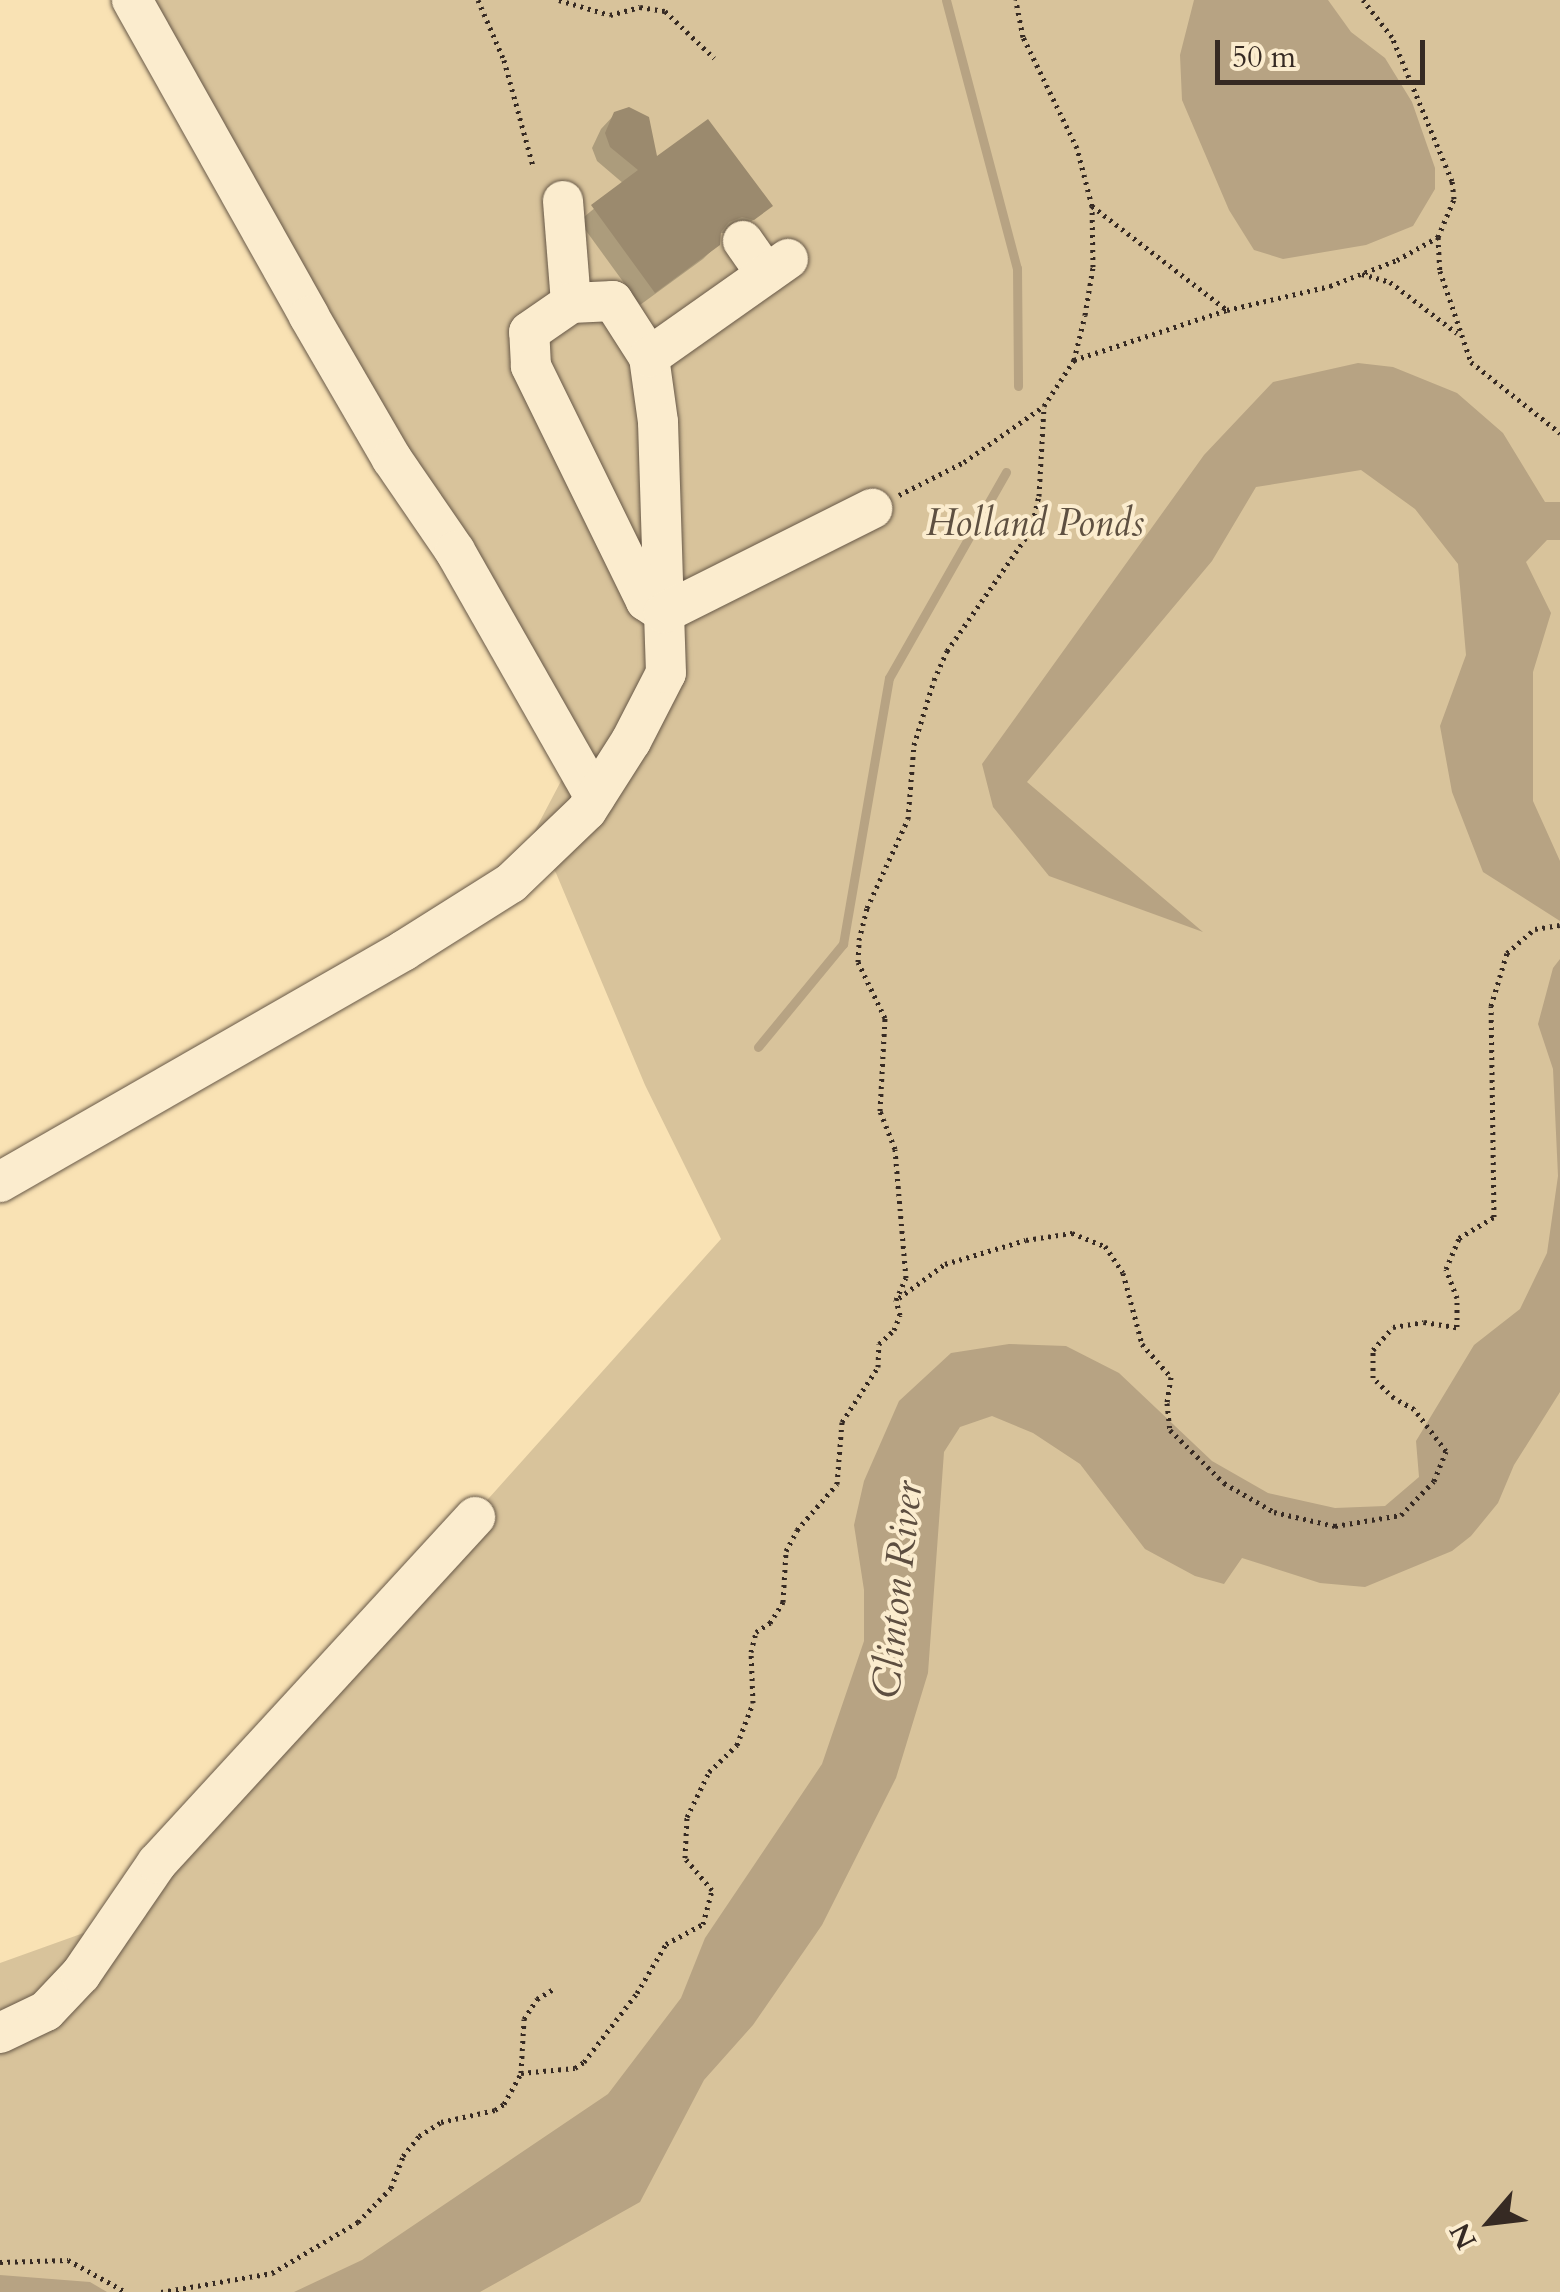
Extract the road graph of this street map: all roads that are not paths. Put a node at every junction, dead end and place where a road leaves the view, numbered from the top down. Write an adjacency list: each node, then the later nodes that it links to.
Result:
1 (132, 0): 8 (lane)
2 (563, 201): 4 (lane)
3 (743, 241): 5 (lane)
4 (571, 303): 5 (lane); 7 (lane)
5 (649, 356): 7 (lane)
6 (872, 509): 7 (lane)
7 (664, 613): 8 (lane)
8 (595, 797): 9 (lane)
9 (0, 1182)
10 (476, 1516): 11 (lane)
11 (0, 2033)

